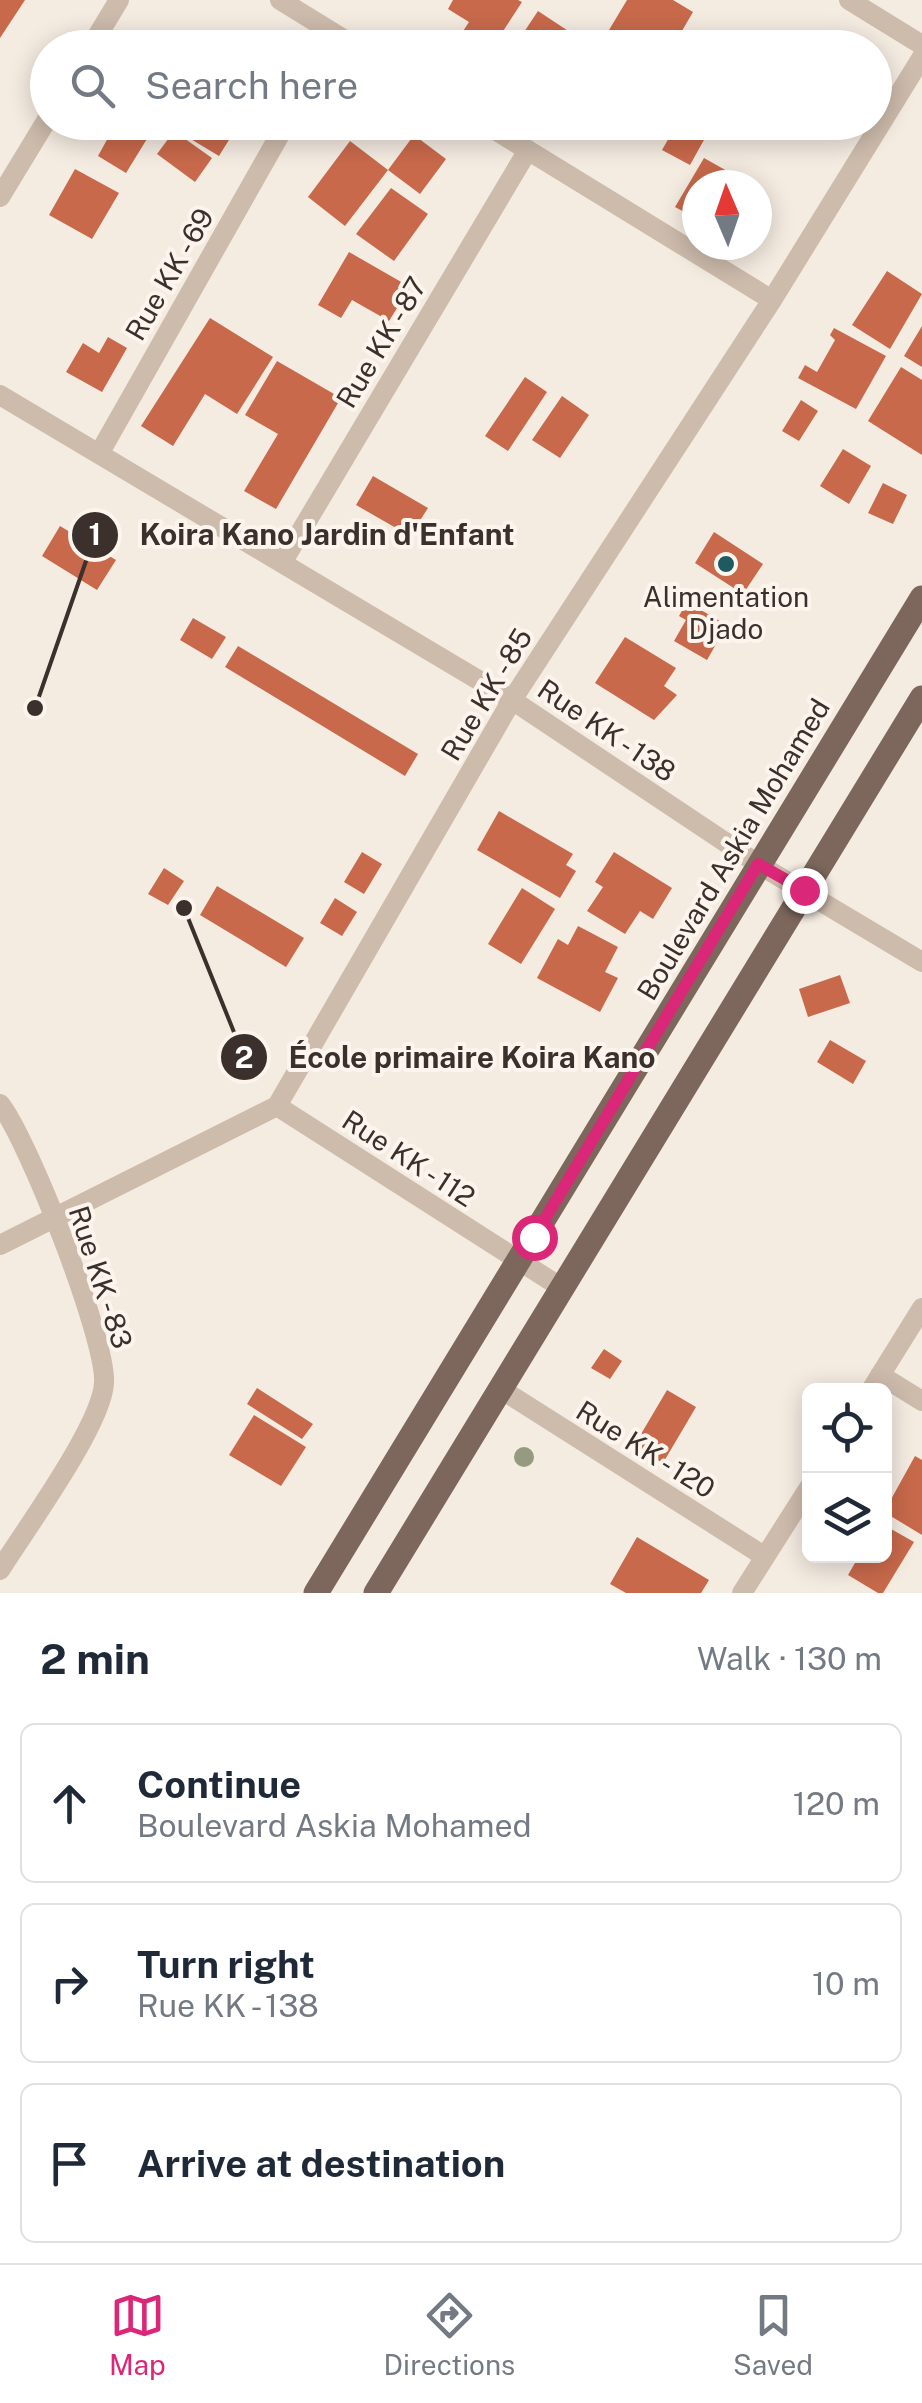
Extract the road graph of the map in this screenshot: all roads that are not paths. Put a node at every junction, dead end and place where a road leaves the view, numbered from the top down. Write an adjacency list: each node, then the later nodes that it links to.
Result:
1 (119, 0): 4 (street)
2 (280, 0): 5 (street)
3 (849, 0): 6 (street)
4 (101, 30)
5 (320, 30)
6 (922, 44)
7 (922, 57): 8 (street, Rue KK - 85)
8 (892, 106)
9 (35, 140): 14 (street)
10 (278, 140): 17 (street, Rue KK - 69)
11 (512, 140): 13 (street)
12 (871, 140): 15 (street, Rue KK - 85)
13 (528, 150): 15 (street); 18 (street, Rue KK - 87)
14 (0, 197)
15 (772, 300): 21 (street, Rue KK - 85)
16 (0, 395): 17 (street, Rue KK - 138)
17 (99, 454): 18 (street, Rue KK - 138)
18 (282, 563): 21 (street, Rue KK - 138)
19 (922, 598): 22 (main road, Boulevard Askia Mohamed)
20 (922, 698): 23 (main road)
21 (512, 700): 22 (street, Rue KK - 138); 26 (street, Rue KK - 85)
22 (758, 864): 23 (street, Rue KK - 138); 29 (main road, Boulevard Askia Mohamed)
23 (804, 890): 24 (street, Rue KK - 138); 30 (main road)
24 (922, 962)
25 (0, 1104): 27 (street, Rue KK - 83)
26 (277, 1106): 27 (street); 29 (street, Rue KK - 112)
27 (54, 1217): 28 (street); 38 (street, Rue KK - 83)
28 (0, 1245)
29 (518, 1261): 30 (street, Rue KK - 112); 39 (main road, Boulevard Askia Mohamed)
30 (562, 1288): 33 (main road)
31 (922, 1308): 32 (street)
32 (876, 1383)
33 (499, 1388): 37 (street, Rue KK - 120); 40 (main road)
34 (892, 1389): 35 (street)
35 (922, 1401)
36 (802, 1498): 37 (street)
37 (764, 1556): 41 (street)
38 (0, 1570)
39 (316, 1593)
40 (376, 1593)
41 (742, 1593)

